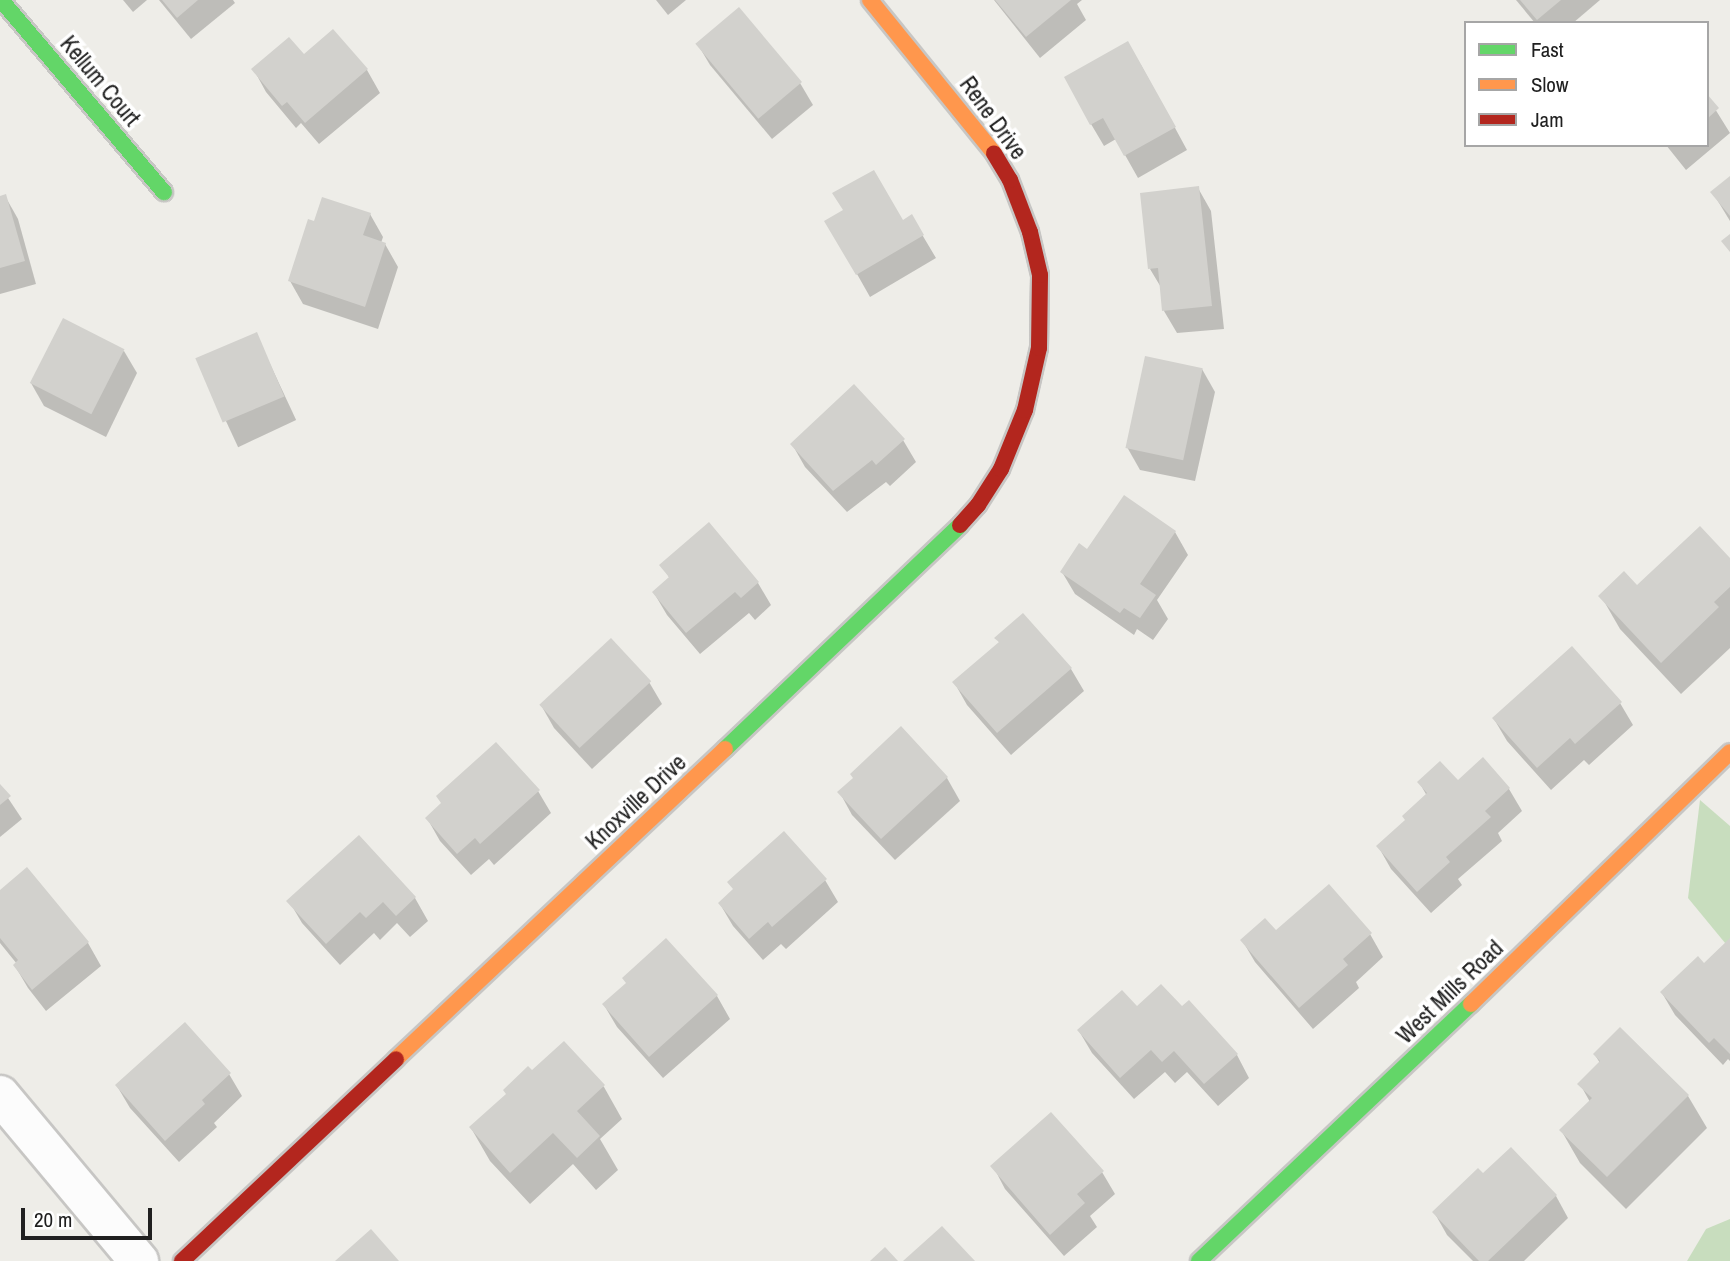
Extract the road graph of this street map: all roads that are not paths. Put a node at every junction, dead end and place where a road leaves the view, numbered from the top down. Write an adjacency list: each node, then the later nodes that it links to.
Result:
1 (1, 0): 3 (street, Kellum Court)
2 (870, 0): 4 (street, Rene Drive)
3 (164, 192)
4 (1040, 326): 8 (street, Knoxville Drive)
5 (1730, 752): 9 (street, West Mills Road)
6 (0, 1095): 7 (street)
7 (139, 1261)
8 (182, 1261)
9 (1199, 1261)

